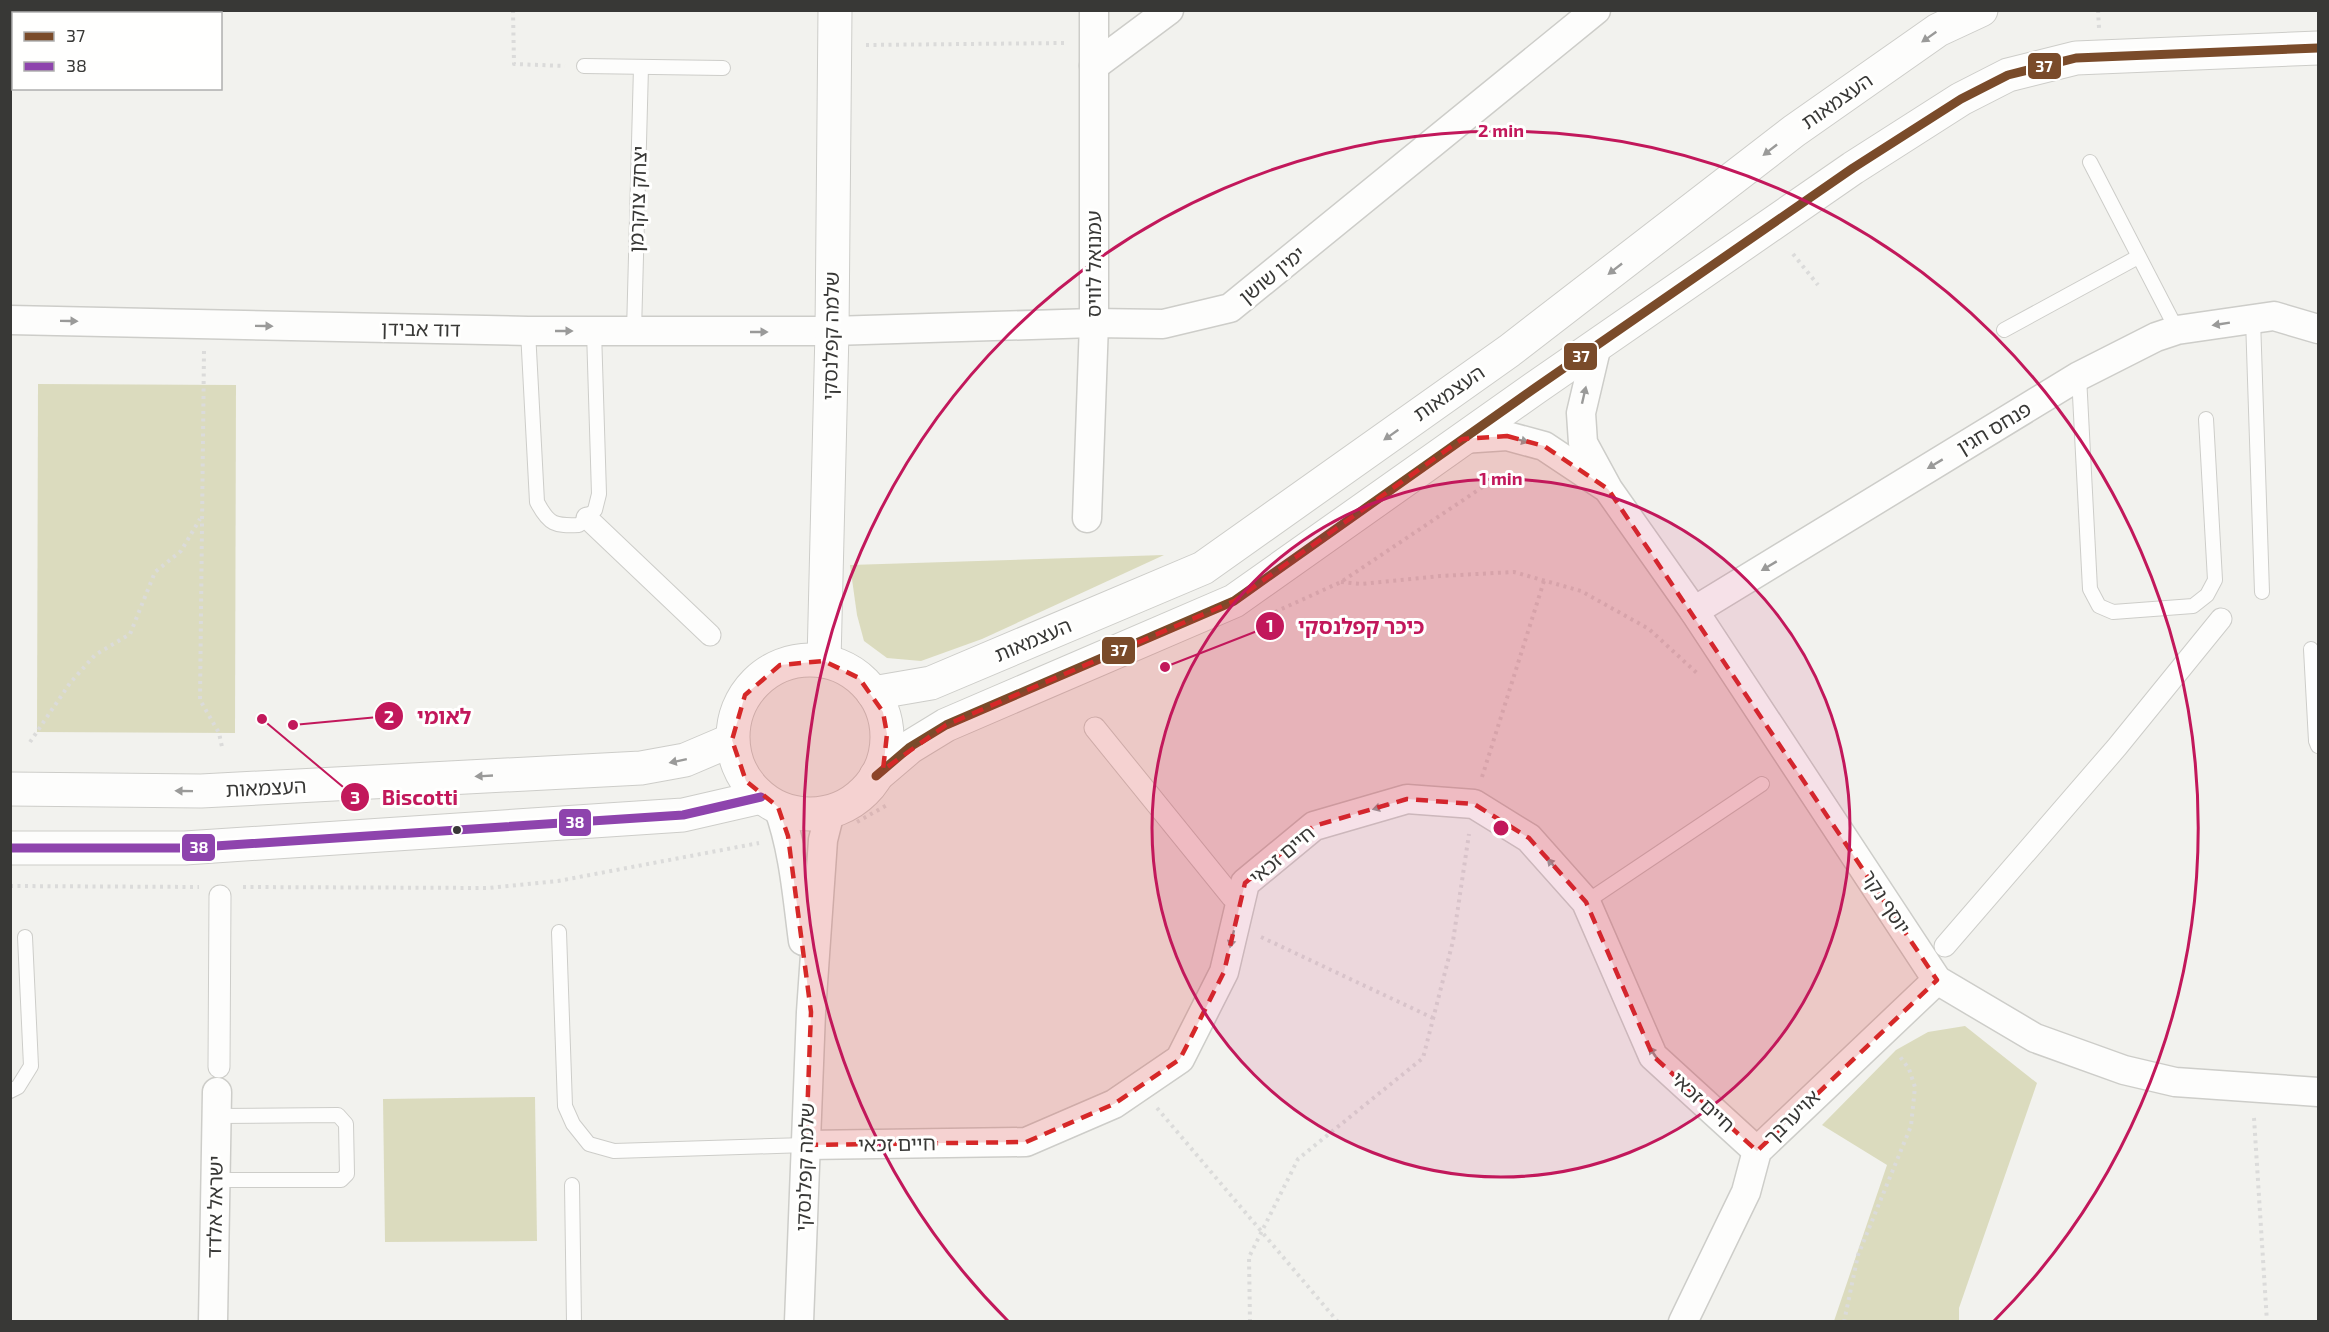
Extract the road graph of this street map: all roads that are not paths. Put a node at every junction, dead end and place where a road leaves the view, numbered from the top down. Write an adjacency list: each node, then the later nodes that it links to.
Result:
1 (836, 10): 21 (main road, שלמה קפלנסקי)
2 (1094, 10): 7 (street, עמנואל לוויס)
3 (1168, 10): 7 (street)
4 (1596, 10): 15 (street, ימין שושן)
5 (1981, 10): 36 (main road, העצמאות, one-way to 36)
6 (2319, 48): 23 (main road)
7 (1094, 54): 15 (street, עמנואל לוויס)
8 (584, 66): 9 (lane)
9 (641, 67): 10 (lane); 22 (lane, יצחק צוקרמן)
10 (723, 68)
11 (2090, 162): 12 (lane)
12 (2138, 256): 17 (lane); 18 (lane)
13 (2253, 319): 16 (street, פנחס חגין); 18 (street, פנחס חגין, one-way to 18); 30 (lane)
14 (10, 320): 19 (street, דוד אבידן, one-way to 19)
15 (1094, 323): 21 (street, ימין שושן); 29 (street, עמנואל לוויס)
16 (2319, 329)
17 (2004, 330)
18 (2176, 330): 24 (street, פנחס חגין)
19 (528, 331): 20 (street, דוד אבידן, one-way to 20); 28 (lane)
20 (594, 331): 22 (street, דוד אבידן); 28 (lane)
21 (832, 331): 22 (street, דוד אבידן, one-way to 21); 35 (main road, שלמה קפלנסקי)
22 (634, 332)
23 (1597, 345): 26 (main road); 27 (street, יוסף נקר, one-way to 23)
24 (2079, 376): 25 (lane); 31 (street, פנחס חגין, one-way to 31)
25 (2206, 419)
26 (1462, 440): 27 (street, יוסף נקר, one-way to 27); 40 (main road)
27 (1608, 489): 31 (street, יוסף נקר)
28 (587, 518): 33 (street)
29 (1087, 518)
30 (2262, 592)
31 (1694, 611): 52 (street, יוסף נקר)
32 (2221, 619): 51 (street)
33 (710, 635)
34 (2311, 648): 39 (lane)
35 (824, 661): 36 (main road); 38 (main road)
36 (873, 693): 40 (main road)
37 (1095, 728): 47 (street)
38 (732, 740): 42 (main road, העצמאות, one-way to 42); 43 (main road)
39 (2319, 746)
40 (876, 776): 44 (main road)
41 (1762, 784): 48 (lane)
42 (10, 789)
43 (770, 802): 44 (main road); 45 (main road); 53 (street, שלמה קפלנסקי)
44 (830, 812): 53 (street, שלמה קפלנסקי)
45 (10, 848)
46 (220, 896): 55 (street, ישראל אלדד)
47 (1232, 897)
48 (1586, 902): 57 (street, חיים זכאי, one-way to 57); 58 (street, חיים זכאי, one-way to 48)
49 (559, 932): 57 (lane)
50 (25, 937): 54 (lane)
51 (1945, 946)
52 (1936, 980): 56 (street, יוסף נקר); 58 (street, אויערבך)
53 (811, 1012): 57 (street, שלמה קפלנסקי)
54 (10, 1091)
55 (217, 1092): 59 (street, ישראל אלדד); 59 (lane)
56 (2319, 1092)
57 (806, 1145): 63 (street, שלמה קפלנסקי)
58 (1757, 1151): 64 (street, אויערבך)
59 (216, 1180): 61 (street, ישראל אלדד)
60 (572, 1185): 62 (lane)
61 (213, 1322)
62 (574, 1322)
63 (799, 1322)
64 (1683, 1322)

